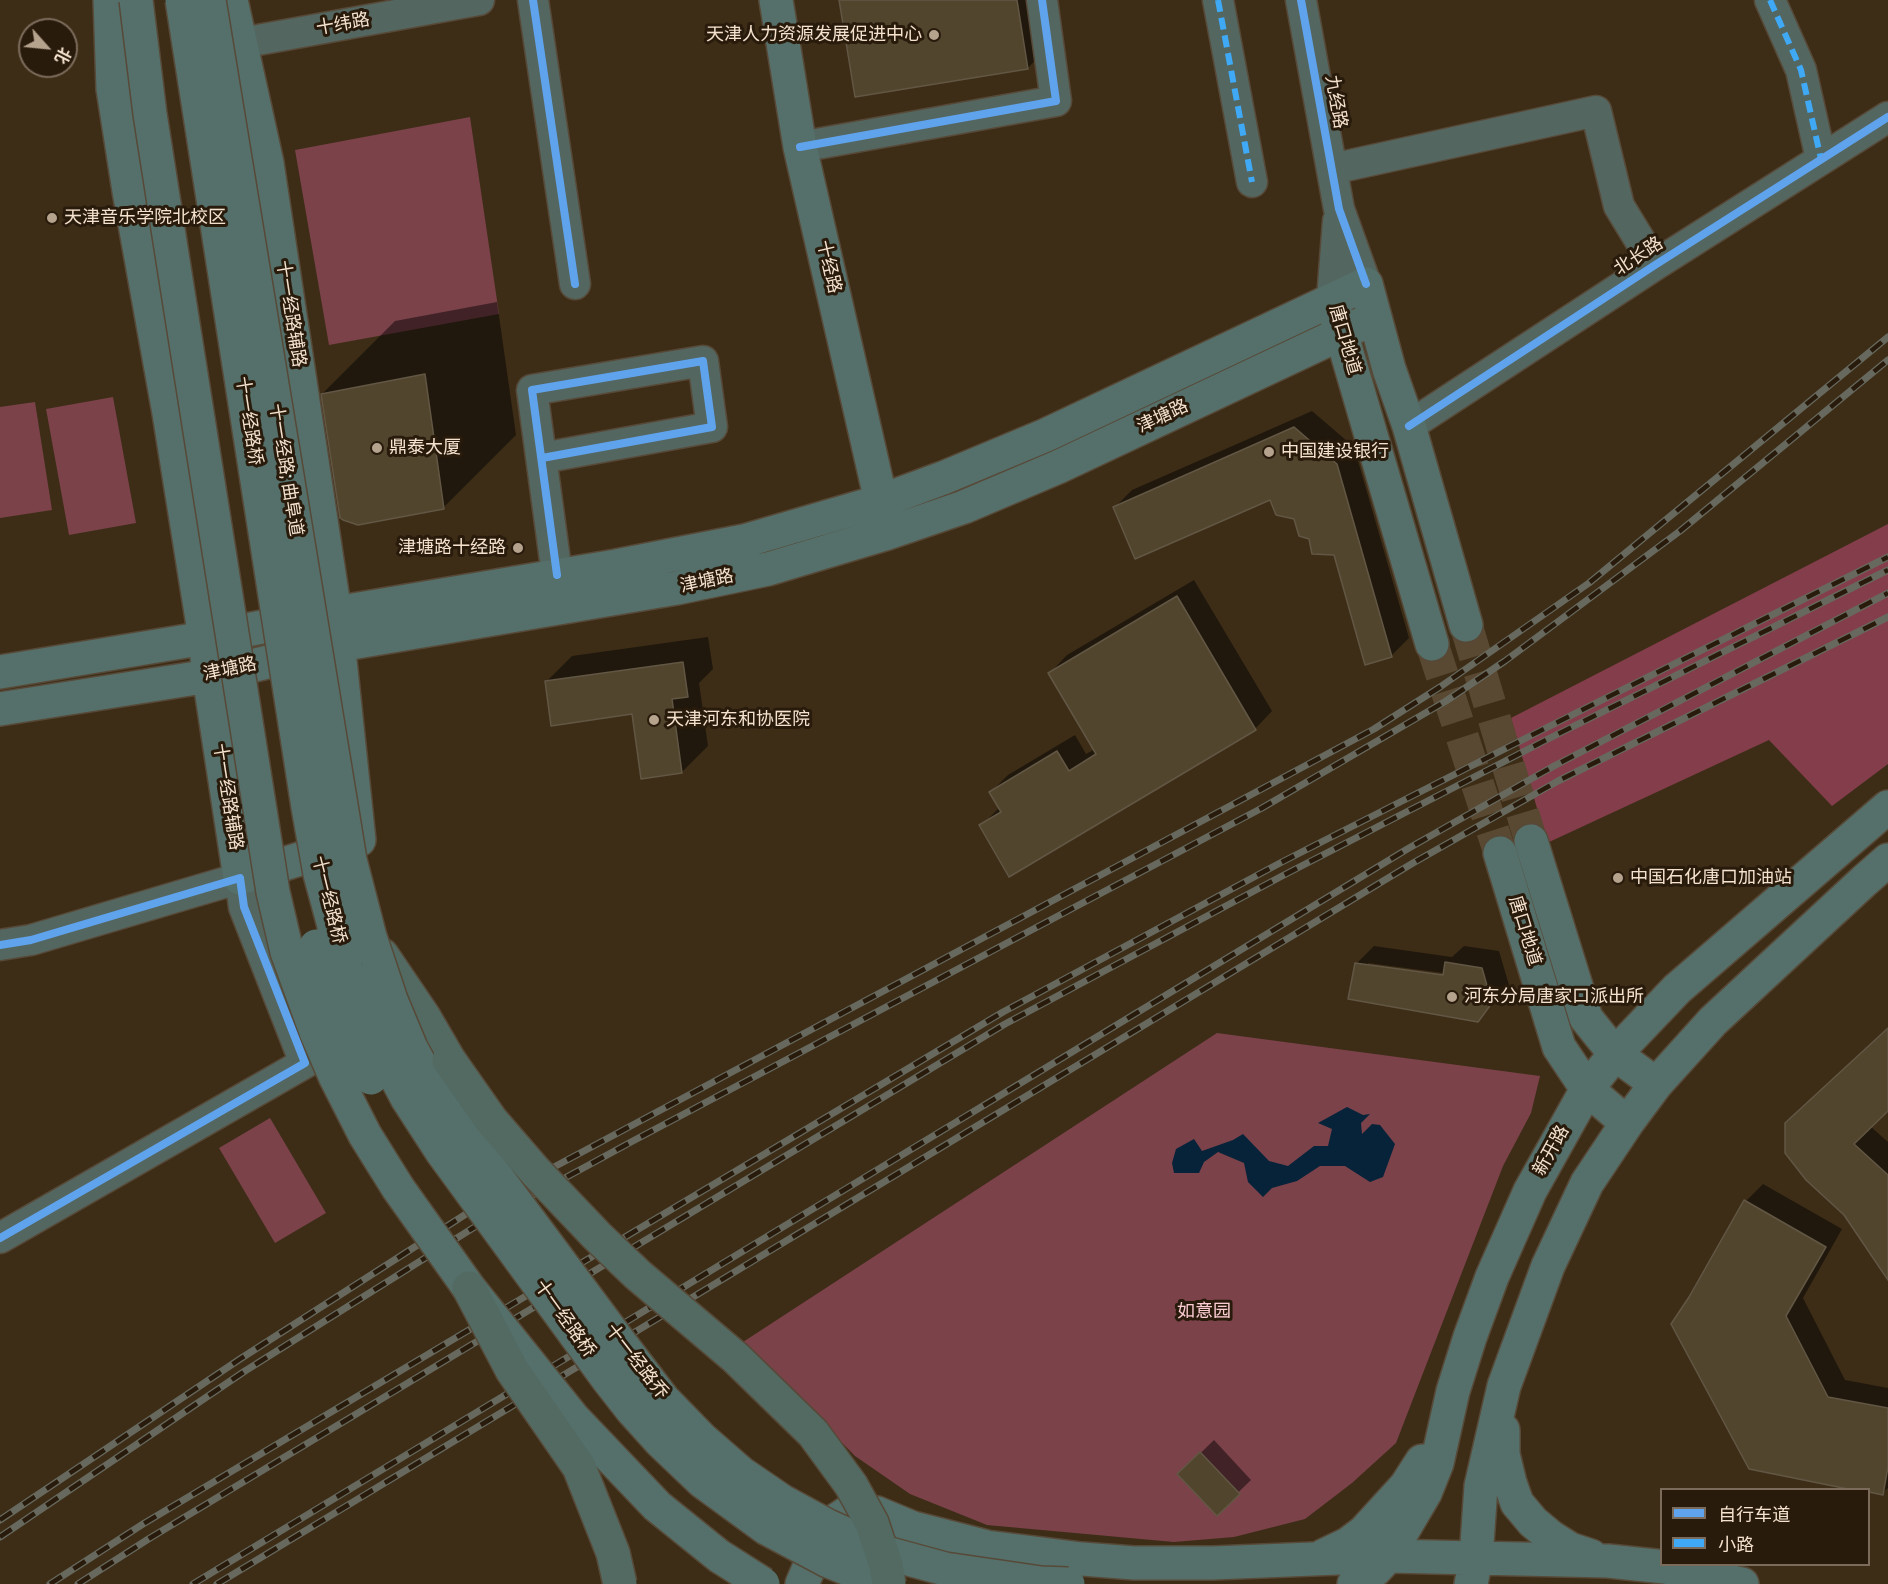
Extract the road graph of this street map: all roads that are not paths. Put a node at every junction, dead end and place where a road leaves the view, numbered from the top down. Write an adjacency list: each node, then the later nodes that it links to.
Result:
1 (110, 0): 34 (main road, 十一经路辅路)
2 (136, 0): 52 (main road, bridge)
3 (159, 0): 64 (main road, 十一经路桥, bridge)
4 (182, 0): 65 (main road, 十一经路桥, bridge)
5 (208, 0): 45 (main road, 十一经路; 曲阜道, bridge)
6 (231, 0): 14 (main road, 十一经路辅路)
7 (479, 0): 14 (street, 十纬路)
8 (533, 0): 22 (street)
9 (776, 0): 16 (main road, 十经路)
10 (1042, 0): 16 (street)
11 (1218, 0): 19 (street)
12 (1301, 0): 18 (street, 九经路)
13 (1770, 0): 17 (street)
14 (241, 43): 32 (main road, 十一经路辅路)
15 (1888, 117): 17 (street, 北长路)
16 (800, 147): 29 (main road, 十经路)
17 (1821, 159): 21 (street, 北长路)
18 (1332, 170): 20 (street, 九经路); 21 (street)
19 (1252, 182)
20 (1339, 209): 23 (street, 唐口地道); 24 (street, 唐口地道)
21 (1655, 265): 27 (street, 北长路)
22 (575, 284)
23 (1366, 284): 24 (main road, 津塘路); 25 (main road, 唐口地道)
24 (1332, 299): 26 (main road, 唐口地道); 29 (main road, 津塘路)
25 (1374, 318): 26 (main road, 津塘路); 27 (main road, 唐口地道)
26 (1341, 334): 30 (main road, 津塘路); 35 (main road, 唐口地道)
27 (1409, 426): 33 (main road, 唐口地道)
28 (542, 458): 28 (street); 31 (street)
29 (880, 501): 30 (street, 十经路); 31 (main road, 津塘路)
30 (888, 533): 36 (main road, 津塘路)
31 (557, 574): 32 (main road, 津塘路)
32 (335, 613): 34 (main road, 津塘路); 36 (main road, 十一经路辅路)
33 (1466, 625)
34 (205, 638): 37 (main road, 津塘路); 38 (main road, 十一经路辅路)
35 (1432, 644)
36 (339, 645): 38 (main road, 津塘路); 44 (main road, 十一经路辅路)
37 (0, 672)
38 (209, 676): 39 (main road, 津塘路); 44 (main road, 十一经路辅路)
39 (0, 709)
40 (1888, 807): 47 (main road, 新开路)
41 (1531, 841): 47 (main road, 唐口地道)
42 (1500, 854): 49 (main road, 唐口地道)
43 (1888, 860): 48 (main road)
44 (240, 878): 46 (street); 51 (street)
45 (370, 938): 65 (highway, bridge); 67 (main road, 十一经路乔, bridge)
46 (0, 945)
47 (1615, 1054): 48 (main road, 唐口地道); 49 (main road, 新开路)
48 (1656, 1084): 50 (main road)
49 (1587, 1089): 50 (main road, 唐口地道); 54 (main road, 新开路)
50 (1627, 1123): 53 (main road)
51 (0, 1238)
52 (469, 1288): 61 (highway, bridge); 62 (main road, bridge)
53 (1504, 1386): 58 (main road); 59 (main road)
54 (1453, 1391): 56 (main road, 新开路); 57 (main road)
55 (951, 1538): 57 (main road); 63 (main road); 66 (main road)
56 (1388, 1556): 57 (main road); 59 (main road); 68 (main road, 新开路)
57 (1317, 1559)
58 (1608, 1561): 59 (main road); 60 (main road)
59 (1473, 1571)
60 (1723, 1583)
61 (620, 1584)
62 (763, 1584)
63 (802, 1584)
64 (826, 1584)
65 (888, 1584)
66 (947, 1584)
67 (1068, 1584)
68 (1354, 1584)

